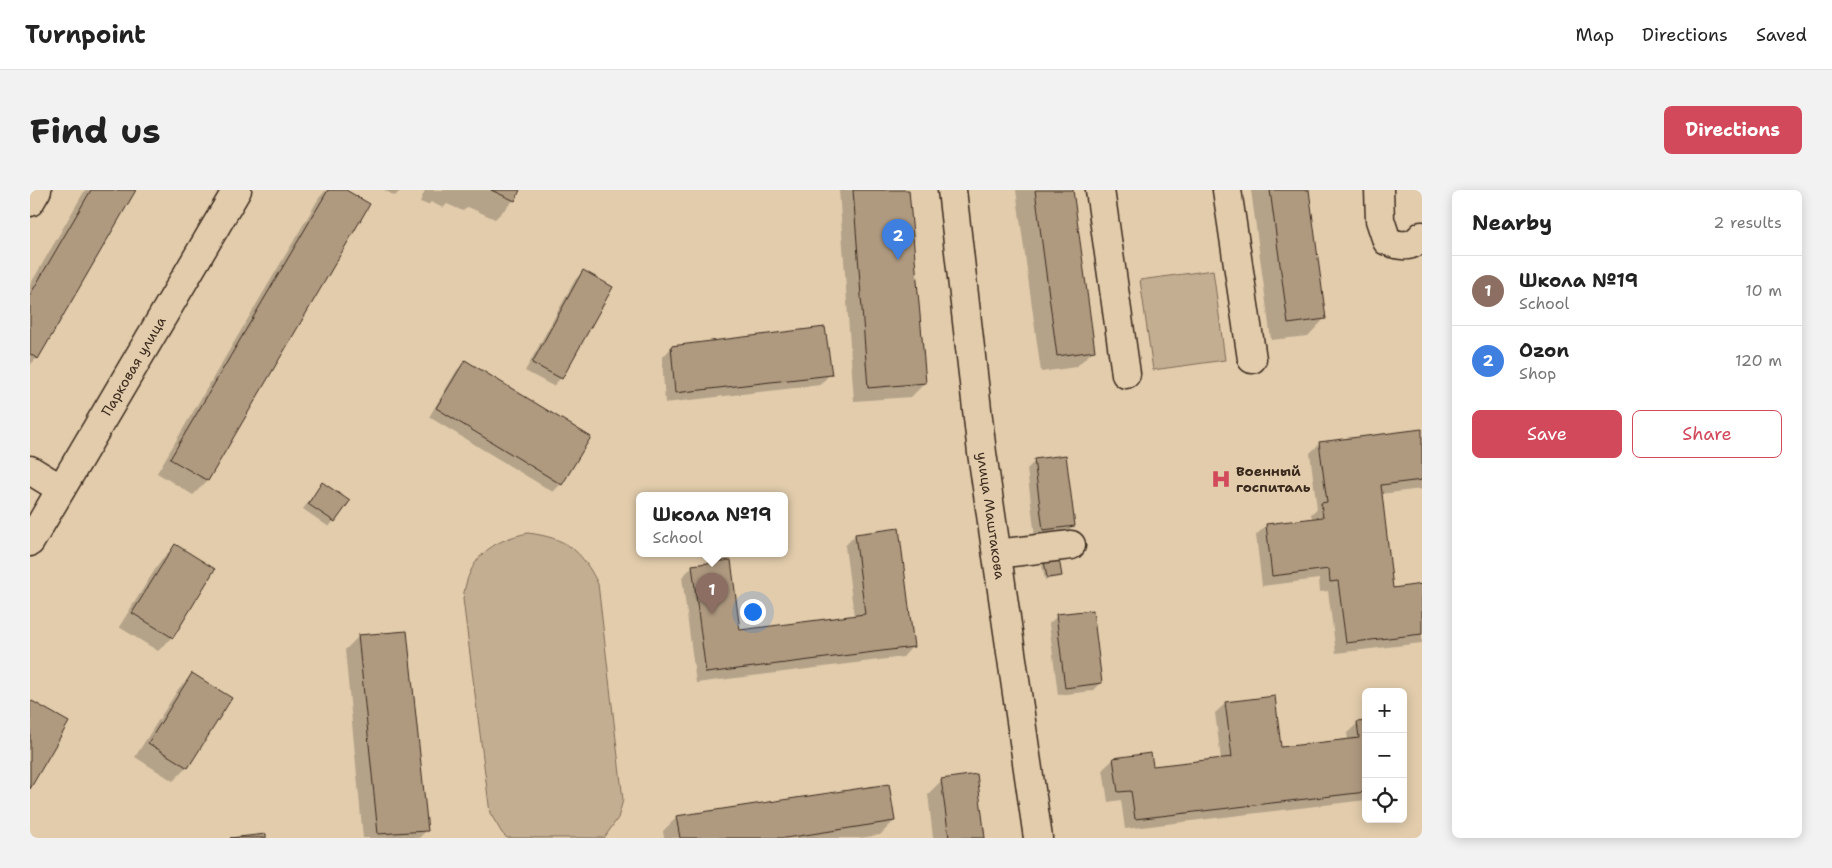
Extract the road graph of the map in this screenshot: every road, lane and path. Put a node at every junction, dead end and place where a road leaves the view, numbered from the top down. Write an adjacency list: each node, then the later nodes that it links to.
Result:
1 (37, 190): 7 (street)
2 (237, 190): 12 (street, Парковая улица)
3 (952, 190): 15 (street, улица Маштакова)
4 (1100, 190): 10 (street)
5 (1227, 190): 9 (street)
6 (1379, 190): 8 (street)
7 (30, 202)
8 (1422, 236)
9 (1252, 358)
10 (1126, 374)
11 (30, 470): 12 (street)
12 (61, 489): 13 (street, Парковая улица)
13 (30, 542)
14 (1071, 545): 15 (street)
15 (997, 554): 16 (street, улица Маштакова)
16 (1038, 838)

